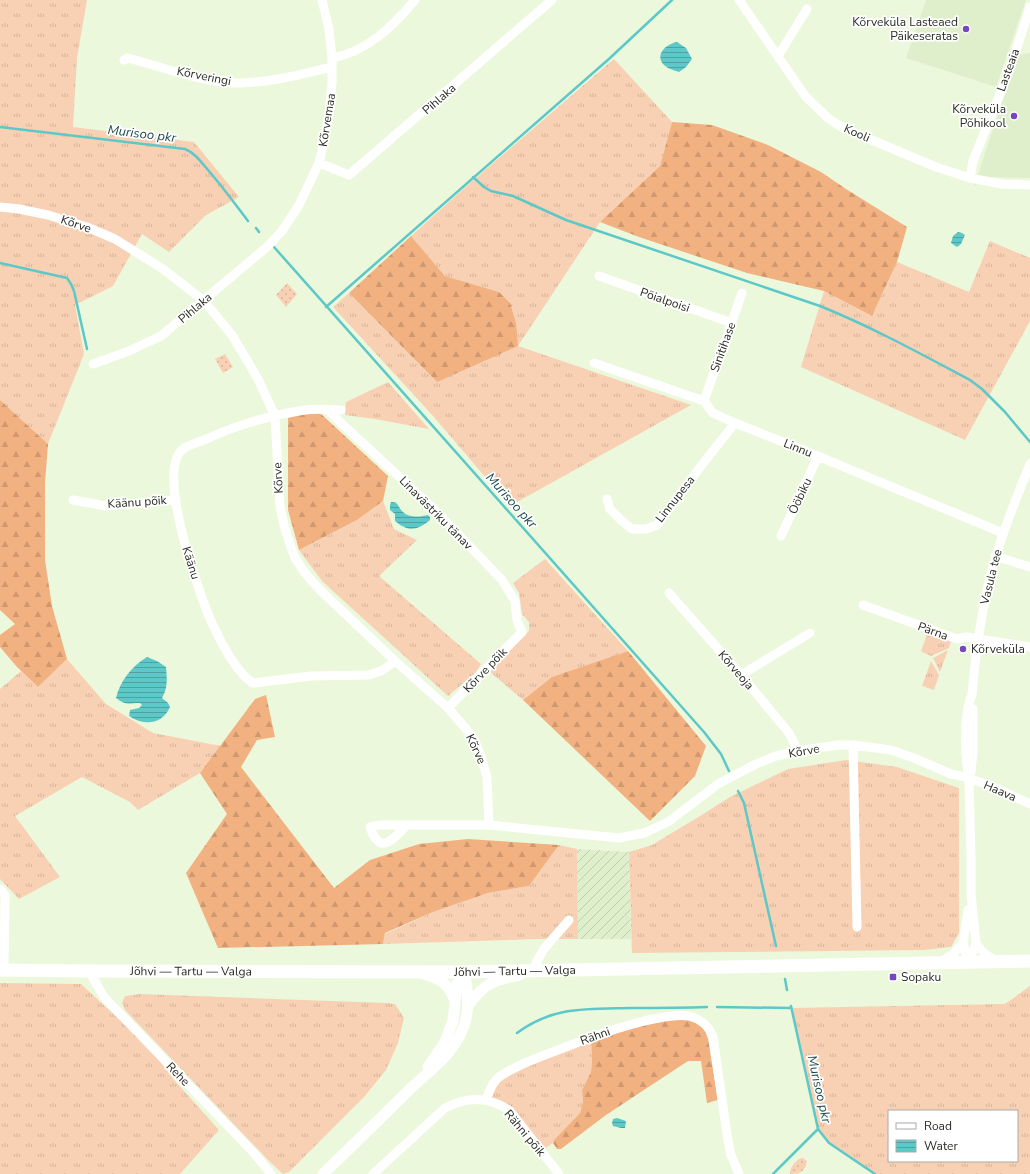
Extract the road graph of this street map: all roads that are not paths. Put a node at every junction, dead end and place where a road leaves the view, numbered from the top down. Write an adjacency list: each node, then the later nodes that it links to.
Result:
1 (322, 0): 9 (street, Kõrvemaa)
2 (415, 0): 9 (street, Kõrveringi)
3 (552, 0): 10 (street, Pihlaka)
4 (739, 0): 7 (street, Kooli)
5 (1030, 7): 11 (street, Lasteaia)
6 (807, 9): 7 (street)
7 (778, 56): 11 (street, Kooli)
8 (124, 60): 9 (street, Kõrveringi)
9 (332, 62): 10 (street, Kõrvemaa)
10 (319, 163): 14 (street, Kõrvemaa)
11 (970, 178): 12 (street, Kooli)
12 (1030, 185)
13 (0, 207): 17 (street, Kõrve)
14 (282, 231): 17 (street, Pihlaka)
15 (599, 276): 18 (street, Pöialpoisi)
16 (742, 293): 18 (street, Sinitihase)
17 (204, 301): 20 (street, Pihlaka); 24 (street, Kõrve)
18 (732, 323): 21 (street, Sinitihase)
19 (594, 363): 21 (street, Linnu)
20 (93, 364)
21 (704, 401): 25 (street, Linnu)
22 (326, 410): 23 (street, Käänu); 24 (street, Käänu); 37 (street, Linavästriku tänav)
23 (341, 410)
24 (275, 416): 30 (street, Käänu); 41 (street, Kõrve)
25 (734, 423): 26 (street, Linnu); 28 (street, Linnupesa)
26 (818, 456): 31 (street, Linnu); 32 (street, Ööbiku)
27 (1030, 464): 31 (street, Vasula tee)
28 (607, 499)
29 (73, 500): 30 (street, Käänu põik)
30 (176, 500): 41 (street, Käänu)
31 (1003, 533): 33 (street, Vasula tee)
32 (781, 536)
33 (996, 556): 34 (street); 39 (street, Vasula tee)
34 (1030, 567)
35 (669, 593): 42 (street, Kõrveoja)
36 (863, 605): 39 (street, Pärna)
37 (522, 632): 43 (street, Kõrve põik)
38 (810, 633): 42 (street)
39 (977, 639): 40 (street, Pärna); 46 (street, Vasula tee)
40 (1029, 644)
41 (395, 661): 43 (street, Kõrve)
42 (741, 675): 45 (street, Kõrveoja)
43 (448, 708): 49 (street, Kõrve)
44 (854, 745): 45 (street, Kõrve); 46 (street, Kõrve); 53 (street)
45 (798, 750): 49 (street, Kõrve)
46 (969, 779): 47 (street, Haava); 51 (street, Vasula tee)
47 (1030, 804)
48 (407, 825): 48 (street, Kõrve); 49 (street, Kõrve)
49 (489, 825)
50 (0, 889): 60 (street)
51 (971, 893): 54 (street, Vasula tee); 55 (street, Vasula tee)
52 (570, 920): 63 (street)
53 (857, 927)
54 (963, 943): 56 (street, Vasula tee); 59 (street)
55 (976, 944): 56 (street, Vasula tee); 57 (street)
56 (969, 961): 57 (highway, Jõhvi — Tartu — Valga); 59 (highway, Jõhvi — Tartu — Valga)
57 (996, 961): 58 (highway, Jõhvi — Tartu — Valga)
58 (1030, 961)
59 (940, 962): 63 (highway, Jõhvi — Tartu — Valga)
60 (2, 970): 61 (highway, Jõhvi — Tartu — Valga)
61 (90, 971): 62 (highway, Jõhvi — Tartu — Valga); 69 (street, Rehe)
62 (414, 971): 64 (highway, Jõhvi — Tartu — Valga); 65 (main road)
63 (537, 971): 64 (highway, Jõhvi — Tartu — Valga); 66 (main road)
64 (464, 972): 65 (main road); 66 (main road)
65 (455, 1000): 67 (main road)
66 (468, 1006): 67 (main road)
67 (416, 1084): 70 (main road)
68 (486, 1100): 71 (street); 72 (street, Rähni põik); 73 (street, Rähni)
69 (271, 1174)
70 (323, 1174)
71 (373, 1174)
72 (559, 1174)
73 (739, 1174)

